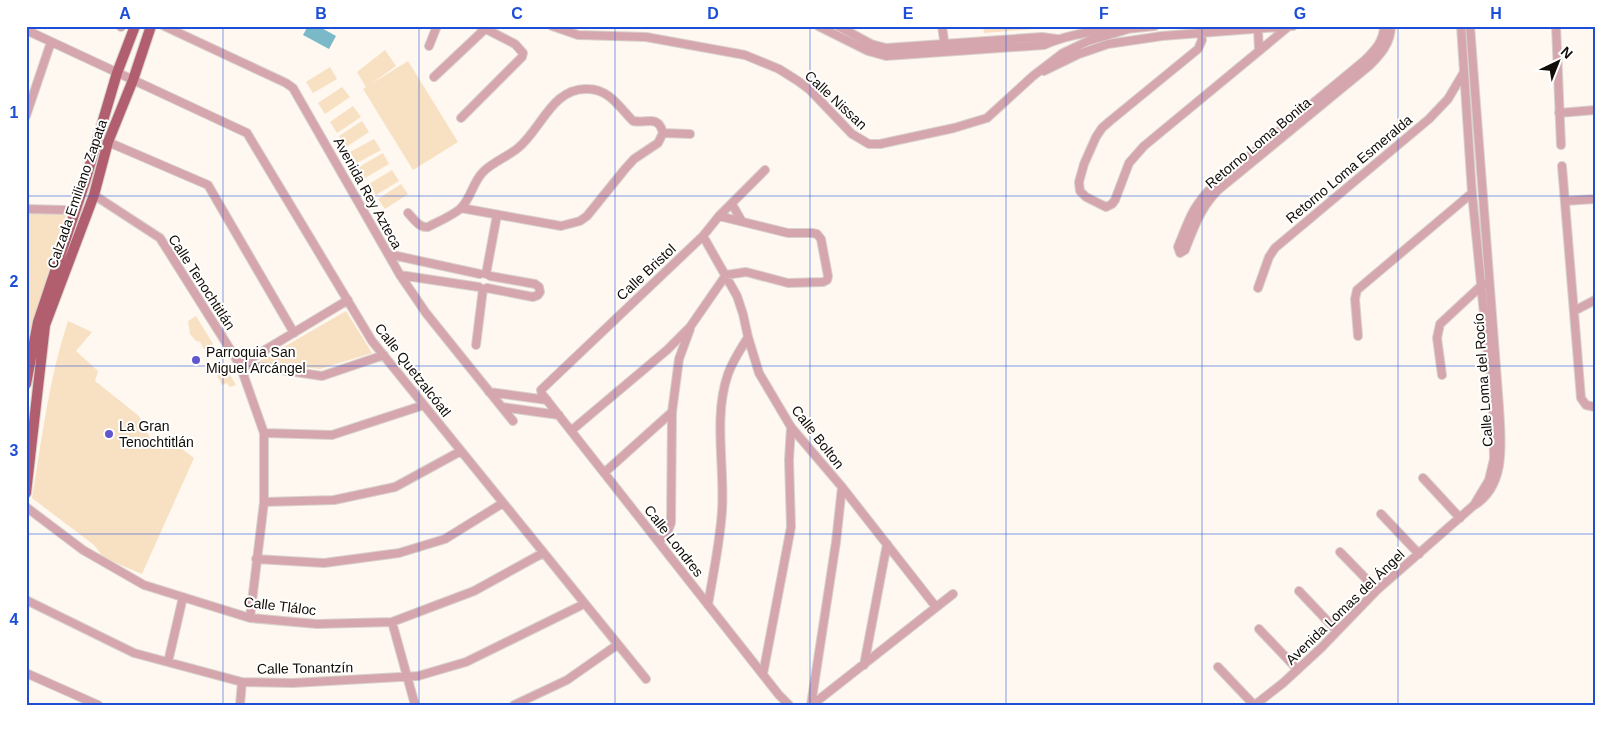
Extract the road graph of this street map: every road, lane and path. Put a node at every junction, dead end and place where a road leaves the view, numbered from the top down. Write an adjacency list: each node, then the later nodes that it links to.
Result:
1 (135, 26): 29 (main road, Calzada Emiliano Zapata)
2 (151, 26): 32 (main road, Calzada Emiliano Zapata)
3 (164, 26): 56 (street, Avenida Rey Azteca)
4 (438, 26): 25 (street)
5 (552, 26): 30 (street, Calle Nissan)
6 (818, 26): 27 (street)
7 (838, 26): 24 (street)
8 (942, 26): 24 (street)
9 (1155, 26): 17 (street)
10 (1384, 26): 11 (street, Retorno Loma Bonita)
11 (1391, 26)
12 (1461, 26): 28 (street, Calle Loma del Rocío)
13 (1470, 26): 60 (street, Calle Loma del Rocío)
14 (1556, 26): 34 (street)
15 (1291, 27): 18 (street); 26 (street)
16 (483, 28): 31 (street); 36 (street)
17 (1132, 28): 21 (street); 22 (street); 30 (street)
18 (1258, 29): 20 (street); 26 (street)
19 (26, 30): 23 (street, Calle Quetzalcóatl)
20 (1201, 32): 22 (street); 26 (street)
21 (1057, 39): 24 (street); 27 (street)
22 (1134, 40): 30 (street)
23 (50, 42): 29 (street, Calle Quetzalcóatl); 35 (street)
24 (944, 43): 27 (street)
25 (429, 46)
26 (1259, 51)
27 (945, 52)
28 (1464, 72): 43 (street, Calle Loma del Rocío); 62 (street, Retorno Loma Esmeralda)
29 (117, 73): 32 (street, Calle Quetzalcóatl); 76 (main road, Calzada Emiliano Zapata)
30 (1033, 76)
31 (434, 77)
32 (133, 80): 39 (main road, Calzada Emiliano Zapata); 63 (street, Calle Quetzalcóatl)
33 (1595, 110): 34 (street)
34 (1560, 113): 40 (street)
35 (26, 116)
36 (461, 118)
37 (663, 133): 38 (street); 48 (street); 52 (street)
38 (690, 134)
39 (108, 142): 44 (main road, Calzada Emiliano Zapata); 67 (street)
40 (1561, 145)
41 (1562, 166): 46 (street)
42 (765, 170): 47 (street, Calle Bristol)
43 (1472, 194): 60 (street, Calle Loma del Rocío); 68 (street)
44 (94, 195): 74 (street, Calle Tenochtitlán); 93 (main road, Calzada Emiliano Zapata)
45 (1595, 199): 46 (street)
46 (1565, 201): 65 (street)
47 (732, 204): 53 (street, Calle Bristol); 54 (street)
48 (462, 208): 51 (street); 52 (street)
49 (26, 209): 50 (street)
50 (65, 210)
51 (408, 213)
52 (497, 215): 57 (street)
53 (719, 216): 54 (street); 55 (street, Calle Bristol)
54 (741, 220): 59 (street)
55 (703, 236): 59 (street, Calle Bolton); 77 (street, Calle Bristol)
56 (388, 254): 57 (street); 58 (street, Avenida Rey Azteca)
57 (485, 274): 61 (street); 61 (street); 61 (street)
58 (400, 275): 61 (street); 78 (street, Avenida Rey Azteca)
59 (726, 275): 66 (street); 69 (street, Calle Bolton)
60 (1485, 284): 75 (street); 96 (street, Calle Loma del Rocío)
61 (483, 288): 70 (street)
62 (1258, 288)
63 (348, 300): 67 (street); 72 (street, Calle Quetzalcóatl)
64 (1595, 300): 65 (street)
65 (1574, 311): 82 (street)
66 (690, 327): 71 (street); 73 (street)
67 (294, 333): 74 (street)
68 (1358, 336)
69 (748, 337): 86 (street, Calle Bolton); 112 (street)
70 (476, 345)
71 (667, 350): 73 (street); 87 (street)
72 (384, 355): 74 (street); 80 (street, Calle Quetzalcóatl)
73 (680, 359): 83 (street)
74 (240, 365): 88 (street, Calle Tenochtitlán)
75 (1442, 375)
76 (26, 384)
77 (541, 390): 79 (street, Calle Londres)
78 (489, 392): 79 (street); 81 (street, Avenida Rey Azteca)
79 (547, 400): 84 (street, Calle Londres)
80 (424, 405): 88 (street); 89 (street, Calle Quetzalcóatl)
81 (502, 407): 84 (street); 85 (street, Avenida Rey Azteca)
82 (1595, 407)
83 (672, 412): 90 (street); 100 (street)
84 (559, 415): 87 (street, Calle Londres)
85 (513, 421)
86 (791, 427): 92 (street, Calle Bolton); 124 (street)
87 (572, 430): 90 (street, Calle Londres)
88 (264, 433): 94 (street, Calle Tenochtitlán)
89 (461, 451): 94 (street); 95 (street, Calle Quetzalcóatl)
90 (604, 473): 100 (street, Calle Londres)
91 (1423, 478): 99 (street)
92 (842, 487): 101 (street, Calle Bolton); 133 (street)
93 (26, 493)
94 (264, 502): 105 (street, Calle Tenochtitlán)
95 (503, 503): 103 (street, Calle Quetzalcóatl); 105 (street)
96 (1473, 506): 99 (street, Avenida Lomas del Ángel)
97 (26, 508): 109 (street, Calle Tláloc)
98 (1381, 514): 104 (street)
99 (1460, 518): 104 (street, Avenida Lomas del Ángel)
100 (660, 542): 112 (street, Calle Londres)
101 (887, 544): 113 (street, Calle Bolton); 120 (street)
102 (1340, 552): 106 (street)
103 (543, 553): 111 (street, Calle Quetzalcóatl); 115 (street, Calle Tláloc)
104 (1419, 554): 106 (street, Avenida Lomas del Ángel)
105 (256, 559): 114 (street, Calle Tenochtitlán)
106 (1377, 590): 117 (street, Avenida Lomas del Ángel)
107 (1299, 591): 117 (street)
108 (953, 594): 113 (street)
109 (183, 597): 114 (street, Calle Tláloc); 119 (street)
110 (26, 600): 119 (street, Calle Tonantzín)
111 (584, 604): 118 (street, Calle Quetzalcóatl); 125 (street, Calle Tonantzín)
112 (708, 605): 124 (street, Calle Londres)
113 (936, 607): 120 (street)
114 (250, 618): 115 (street, Calle Tláloc)
115 (392, 622): 125 (street)
116 (1259, 629): 122 (street)
117 (1337, 631): 122 (street, Avenida Lomas del Ángel)
118 (617, 645): 126 (street, Calle Quetzalcóatl); 131 (street)
119 (168, 662): 127 (street, Calle Tonantzín)
120 (864, 664): 133 (street)
121 (1218, 667): 134 (street)
122 (1298, 669): 134 (street, Avenida Lomas del Ángel)
123 (26, 673): 128 (street)
124 (763, 674): 132 (street, Calle Londres)
125 (408, 677): 127 (street, Calle Tonantzín); 130 (street)
126 (646, 680)
127 (242, 682): 129 (street)
128 (98, 705)
129 (240, 705)
130 (415, 705)
131 (514, 705)
132 (789, 705)
133 (812, 705)
134 (1255, 705)

